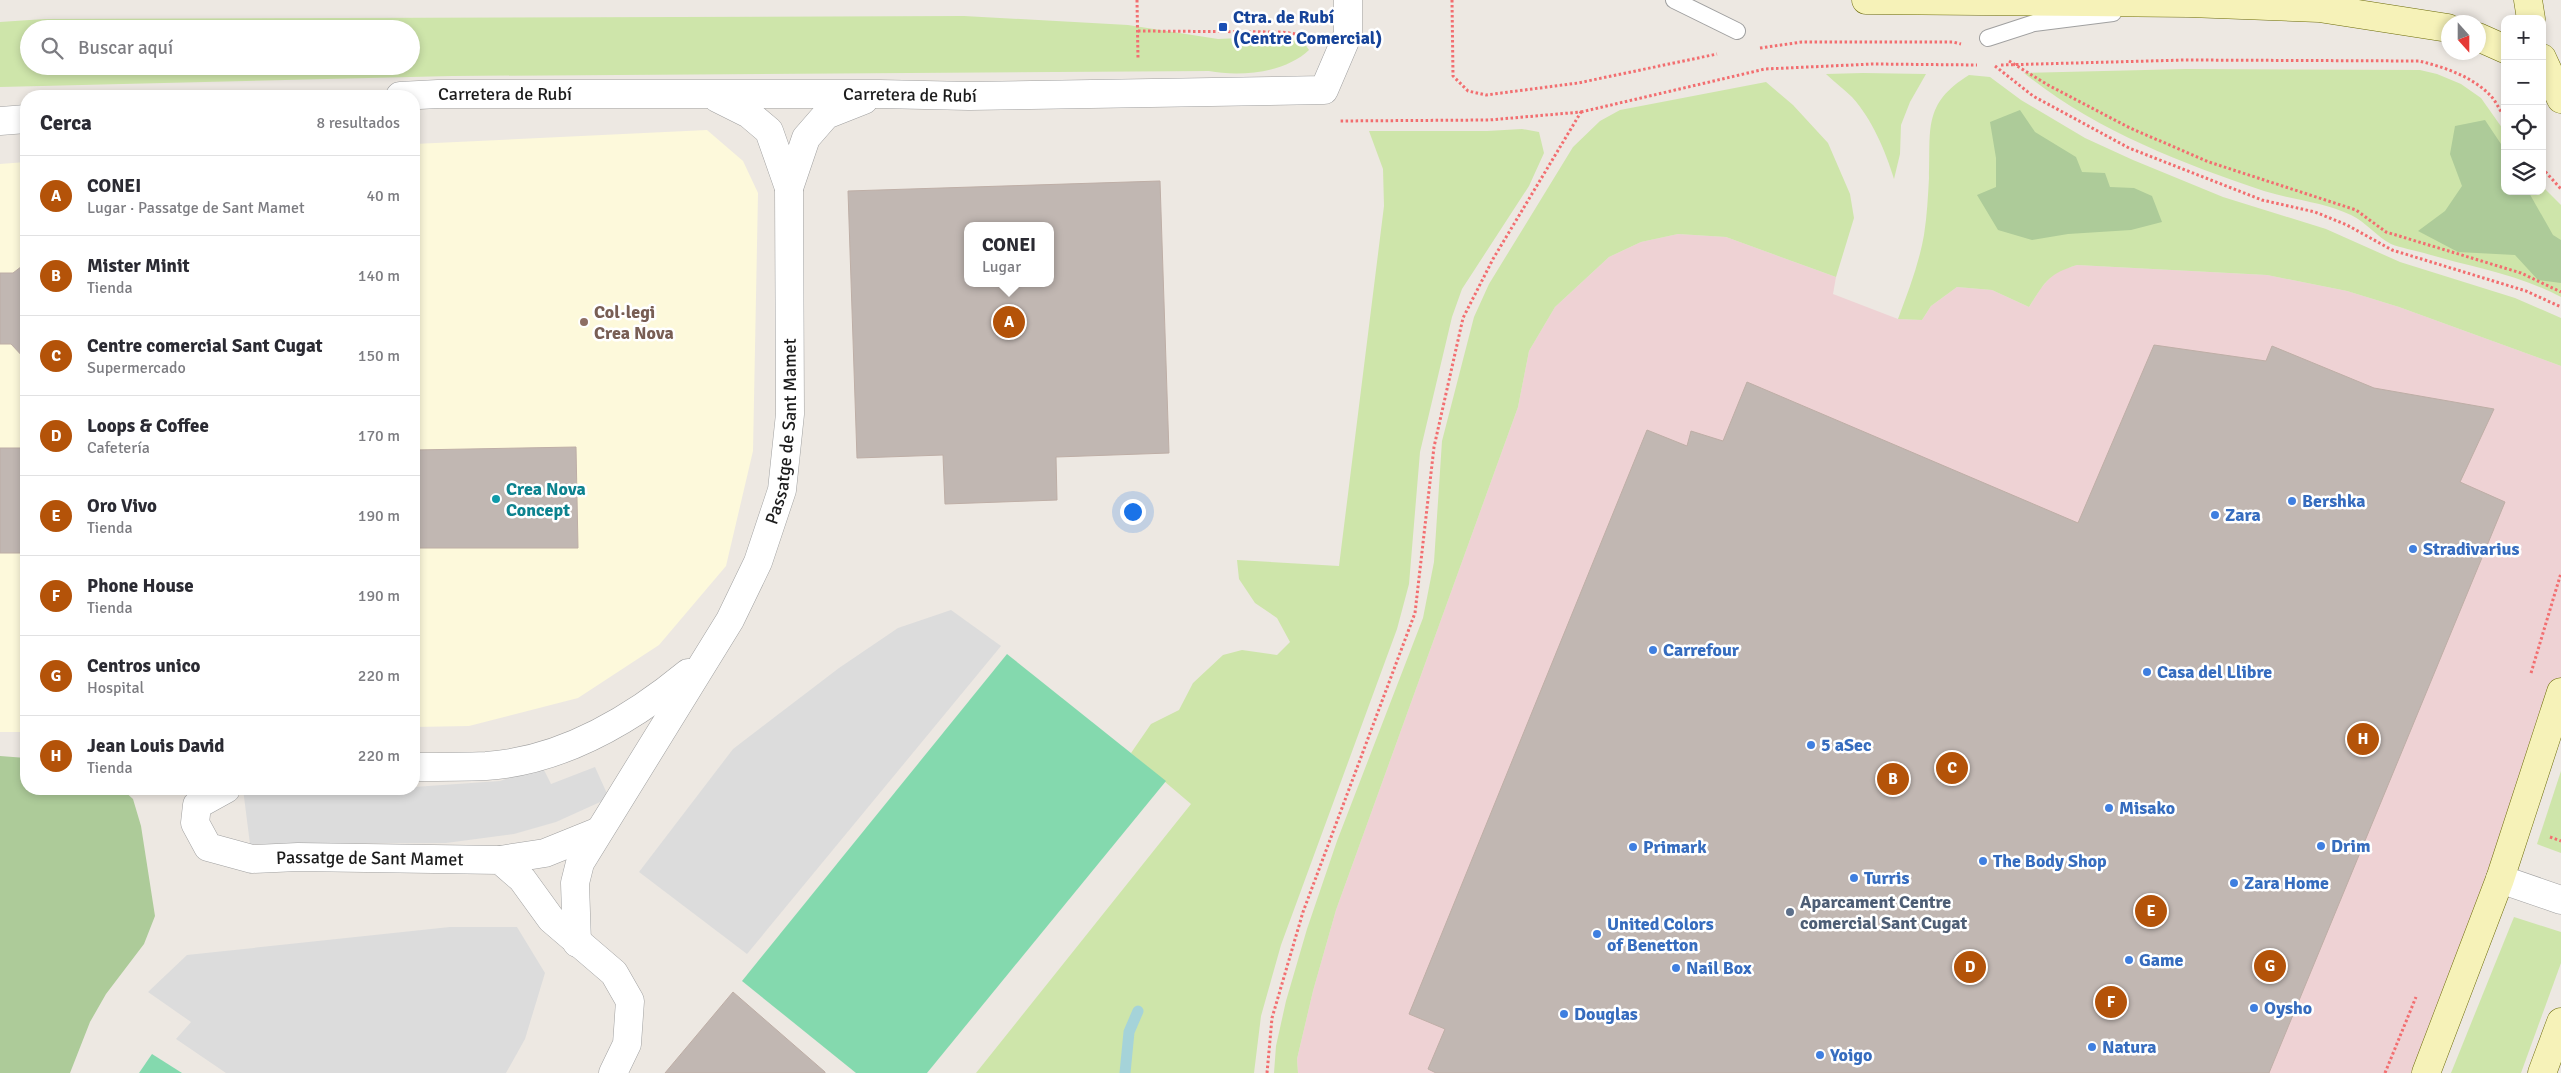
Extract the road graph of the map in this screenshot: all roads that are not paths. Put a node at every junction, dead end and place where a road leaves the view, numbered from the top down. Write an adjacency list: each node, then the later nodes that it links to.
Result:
1 (1348, 0): 15 (street, Carretera de Rubí)
2 (1674, 0): 10 (lane)
3 (1866, 0): 6 (main road)
4 (2361, 0): 7 (main road)
5 (2528, 0): 8 (main road)
6 (2189, 3): 7 (main road); 11 (lane)
7 (2319, 8): 9 (main road)
8 (2530, 15)
9 (2441, 27)
10 (1737, 31)
11 (1988, 38)
12 (2486, 41): 13 (main road)
13 (2501, 47)
14 (2546, 72): 18 (main road)
15 (880, 94): 17 (street, Carretera de Rubí); 21 (street, Passatge de Sant Mamet)
16 (420, 95): 17 (street, Carretera de Rubí)
17 (712, 96): 21 (street, Passatge de Sant Mamet)
18 (2561, 99)
19 (20, 119): 20 (street)
20 (0, 121)
21 (789, 188): 22 (street, Passatge de Sant Mamet)
22 (707, 658): 24 (street, Passatge de Sant Mamet); 26 (street, Passatge de Sant Mamet)
23 (2561, 692): 28 (main road)
24 (420, 767)
25 (215, 795): 27 (street, Passatge de Sant Mamet)
26 (597, 832): 27 (street); 30 (street, Passatge de Sant Mamet)
27 (500, 860): 30 (street)
28 (2500, 878): 29 (street); 33 (main road)
29 (2561, 900)
30 (578, 943): 32 (street)
31 (2561, 1022): 34 (main road)
32 (613, 1073)
33 (2426, 1073)
34 (2542, 1073)

